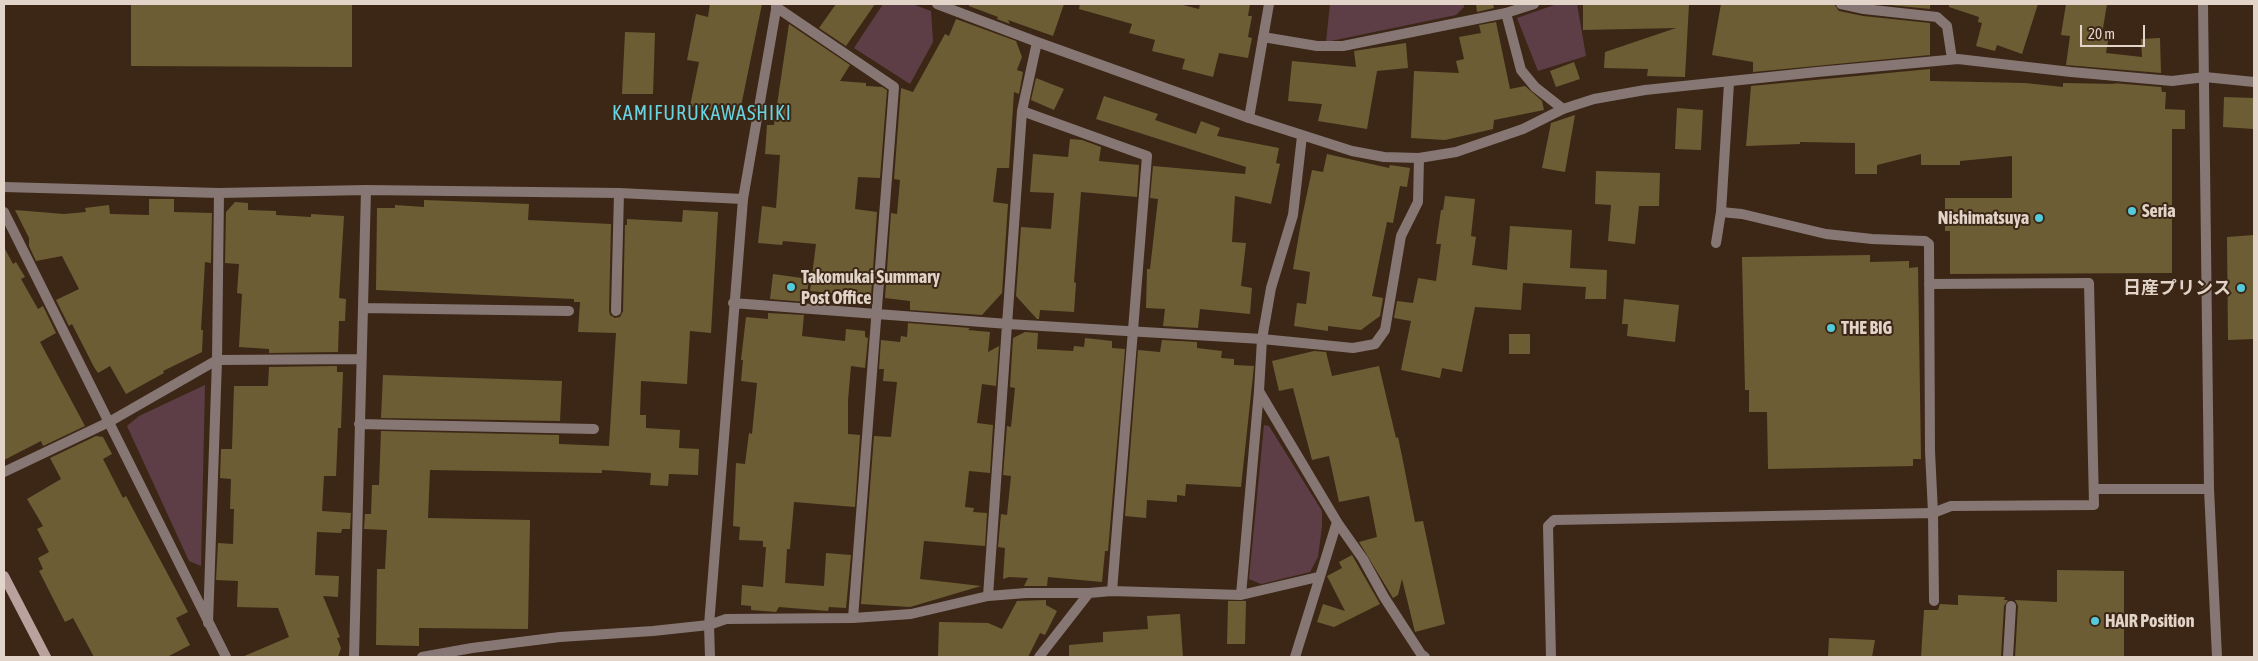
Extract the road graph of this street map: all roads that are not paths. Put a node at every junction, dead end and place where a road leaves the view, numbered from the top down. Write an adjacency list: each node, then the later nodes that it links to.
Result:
1 (938, 4): 9 (street)
2 (1269, 4): 8 (street)
3 (1534, 4): 7 (street)
4 (1841, 4): 10 (street)
5 (2203, 4): 11 (street)
6 (776, 5): 23 (street); 32 (street)
7 (1506, 13): 8 (street); 14 (street)
8 (1263, 37): 16 (street)
9 (1037, 42): 15 (street); 16 (street)
10 (1952, 59): 11 (street); 13 (street)
11 (2205, 77): 12 (street); 44 (street)
12 (2254, 82)
13 (1729, 83): 14 (street); 25 (street)
14 (1563, 109): 18 (street)
15 (1022, 111): 33 (street); 34 (street)
16 (1249, 118): 17 (street)
17 (1302, 136): 18 (street); 35 (street)
18 (1419, 158): 35 (street)
19 (4, 187): 21 (street)
20 (366, 190): 21 (street); 22 (street); 29 (street)
21 (219, 192): 37 (street)
22 (619, 192): 23 (street); 31 (street)
23 (743, 199): 28 (street)
24 (4, 212): 39 (street)
25 (1721, 212): 26 (street); 27 (street)
26 (1716, 243)
27 (1929, 284): 43 (street); 45 (street)
28 (733, 303): 32 (street); 57 (street)
29 (363, 308): 30 (street); 36 (street)
30 (569, 311)
31 (616, 311)
32 (878, 313): 33 (street); 55 (street)
33 (1008, 324): 34 (street); 52 (street)
34 (1134, 332): 35 (street); 49 (street)
35 (1262, 338): 38 (street)
36 (362, 359): 37 (street); 40 (street)
37 (217, 360): 39 (street); 56 (street)
38 (1259, 391): 46 (street); 51 (street)
39 (109, 422): 42 (street); 56 (street)
40 (359, 424): 41 (street); 60 (street)
41 (594, 429)
42 (4, 472)
43 (2094, 489): 44 (street); 45 (street)
44 (2209, 489): 68 (street)
45 (1933, 513): 53 (street); 66 (street)
46 (1337, 522): 48 (street); 65 (street)
47 (4, 576): 58 (main road)
48 (1318, 577): 51 (street); 64 (street)
49 (1112, 591): 50 (street); 51 (street)
50 (1089, 593): 52 (street); 63 (street)
51 (1241, 595)
52 (988, 596): 55 (street)
53 (1934, 601)
54 (2011, 606): 67 (street)
55 (853, 618): 57 (street)
56 (208, 624): 59 (street)
57 (709, 625): 61 (street); 62 (street)
58 (46, 657)
59 (226, 657)
60 (354, 657)
61 (426, 657)
62 (710, 657)
63 (1039, 657)
64 (1295, 657)
65 (1425, 657)
66 (1550, 657)
67 (2008, 657)
68 (2217, 657)

